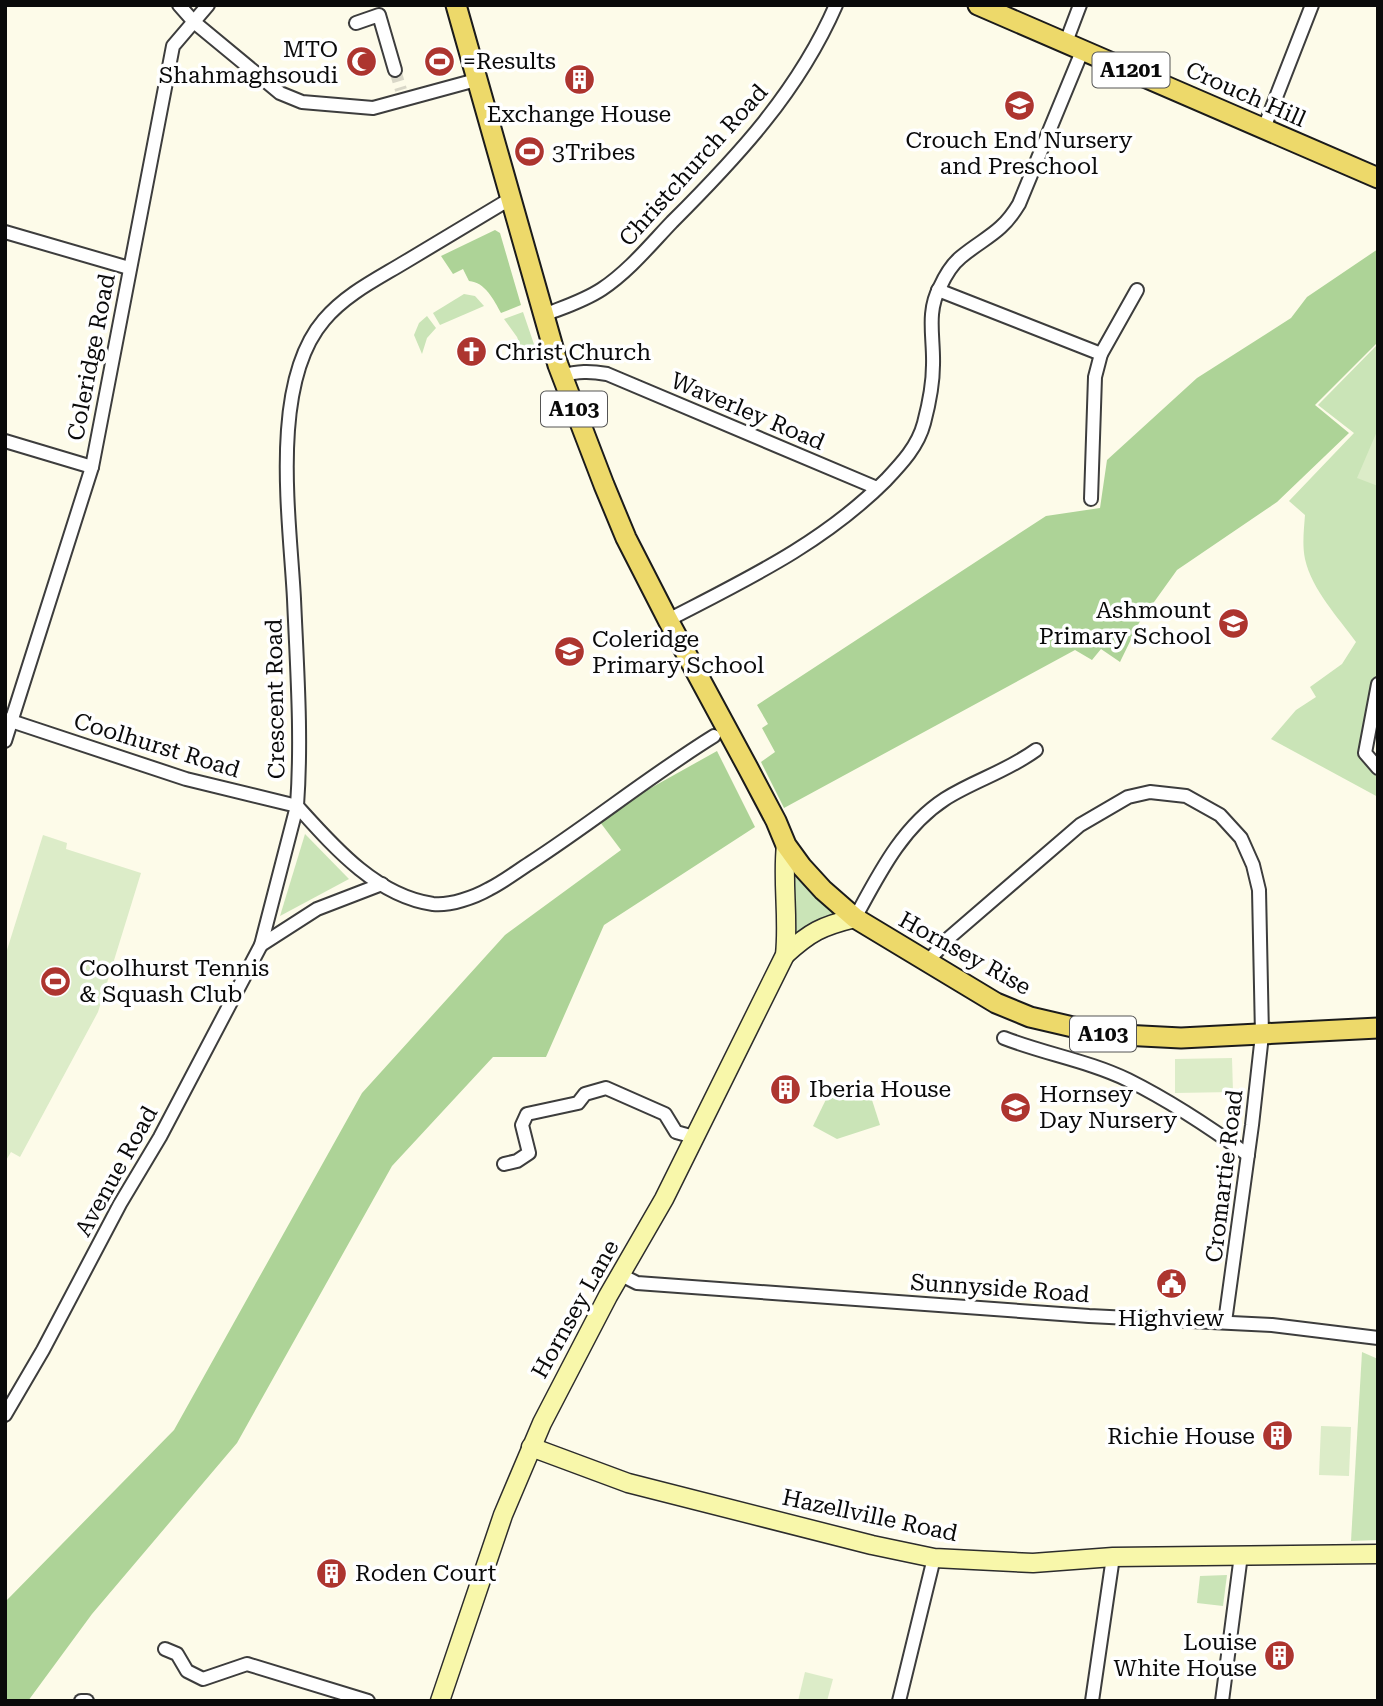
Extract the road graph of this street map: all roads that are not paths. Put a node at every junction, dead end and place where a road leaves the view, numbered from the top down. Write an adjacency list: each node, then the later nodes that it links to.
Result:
1 (179, 5): 8 (street)
2 (208, 5): 8 (street, Coleridge Road)
3 (456, 5): 12 (main road, A103)
4 (836, 5): 20 (street, Christchurch Road)
5 (978, 5): 10 (main road, Crouch Hill / A1201)
6 (1080, 5): 10 (street)
7 (1312, 5): 13 (street)
8 (194, 22): 12 (street); 17 (street, Coleridge Road)
9 (355, 23): 11 (street)
10 (1074, 46): 13 (main road, Crouch Hill / A1201); 18 (street)
11 (395, 70)
12 (476, 80): 15 (main road, A103)
13 (1264, 128): 14 (main road, Crouch Hill / A1201)
14 (1378, 178)
15 (510, 199): 20 (main road, A103); 34 (street, Crescent Road)
16 (5, 232): 17 (street)
17 (129, 268): 24 (street, Coleridge Road)
18 (938, 290): 21 (street); 25 (street)
19 (1137, 290): 21 (street)
20 (544, 314): 22 (main road, A103)
21 (1101, 354): 26 (street)
22 (562, 376): 25 (street, Waverley Road); 27 (main road, A103)
23 (5, 441): 24 (street)
24 (92, 467): 29 (street, Coleridge Road)
25 (877, 488): 27 (street)
26 (1091, 499)
27 (668, 620): 35 (main road, A103)
28 (1378, 684): 33 (street)
29 (9, 721): 31 (street, Coleridge Road); 34 (street, Coolhurst Road)
30 (714, 736): 37 (street, Crescent Road)
31 (5, 741)
32 (1036, 750): 39 (street)
33 (1378, 768)
34 (297, 806): 37 (street, Crescent Road); 40 (street, Avenue Road)
35 (786, 845): 36 (main road, A103); 38 (main road, Hornsey Lane)
36 (802, 867): 38 (main road, Hornsey Lane); 39 (main road, Hornsey Rise / A103)
37 (382, 884): 40 (street, Avenue Road)
38 (786, 907): 41 (main road, Hornsey Lane)
39 (855, 918): 41 (main road, Hornsey Lane); 42 (main road, Hornsey Rise / A103)
40 (261, 945): 52 (street, Avenue Road)
41 (785, 955): 46 (main road, Hornsey Lane)
42 (927, 962): 44 (main road, Hornsey Rise / A103); 44 (street, Cromartie Road)
43 (1378, 1028): 44 (main road, Hornsey Rise / A103)
44 (1262, 1035): 47 (street, Cromartie Road)
45 (1004, 1038): 47 (street)
46 (694, 1137): 48 (street); 49 (main road, Hornsey Lane)
47 (1248, 1156): 50 (street, Cromartie Road)
48 (504, 1164)
49 (621, 1275): 50 (street, Sunnyside Road); 53 (main road, Hornsey Lane)
50 (1226, 1322): 51 (street, Sunnyside Road)
51 (1378, 1338)
52 (5, 1415)
53 (531, 1447): 57 (main road, Hazellville Road); 62 (main road, Hornsey Lane)
54 (1378, 1554): 55 (main road, Hazellville Road)
55 (1241, 1555): 56 (main road, Hazellville Road); 65 (street)
56 (1113, 1557): 57 (main road, Hazellville Road); 64 (street)
57 (934, 1558): 63 (street)
58 (164, 1649): 61 (street)
59 (81, 1701): 60 (street)
60 (87, 1701)
61 (368, 1701)
62 (440, 1701)
63 (899, 1701)
64 (1092, 1701)
65 (1222, 1701)

